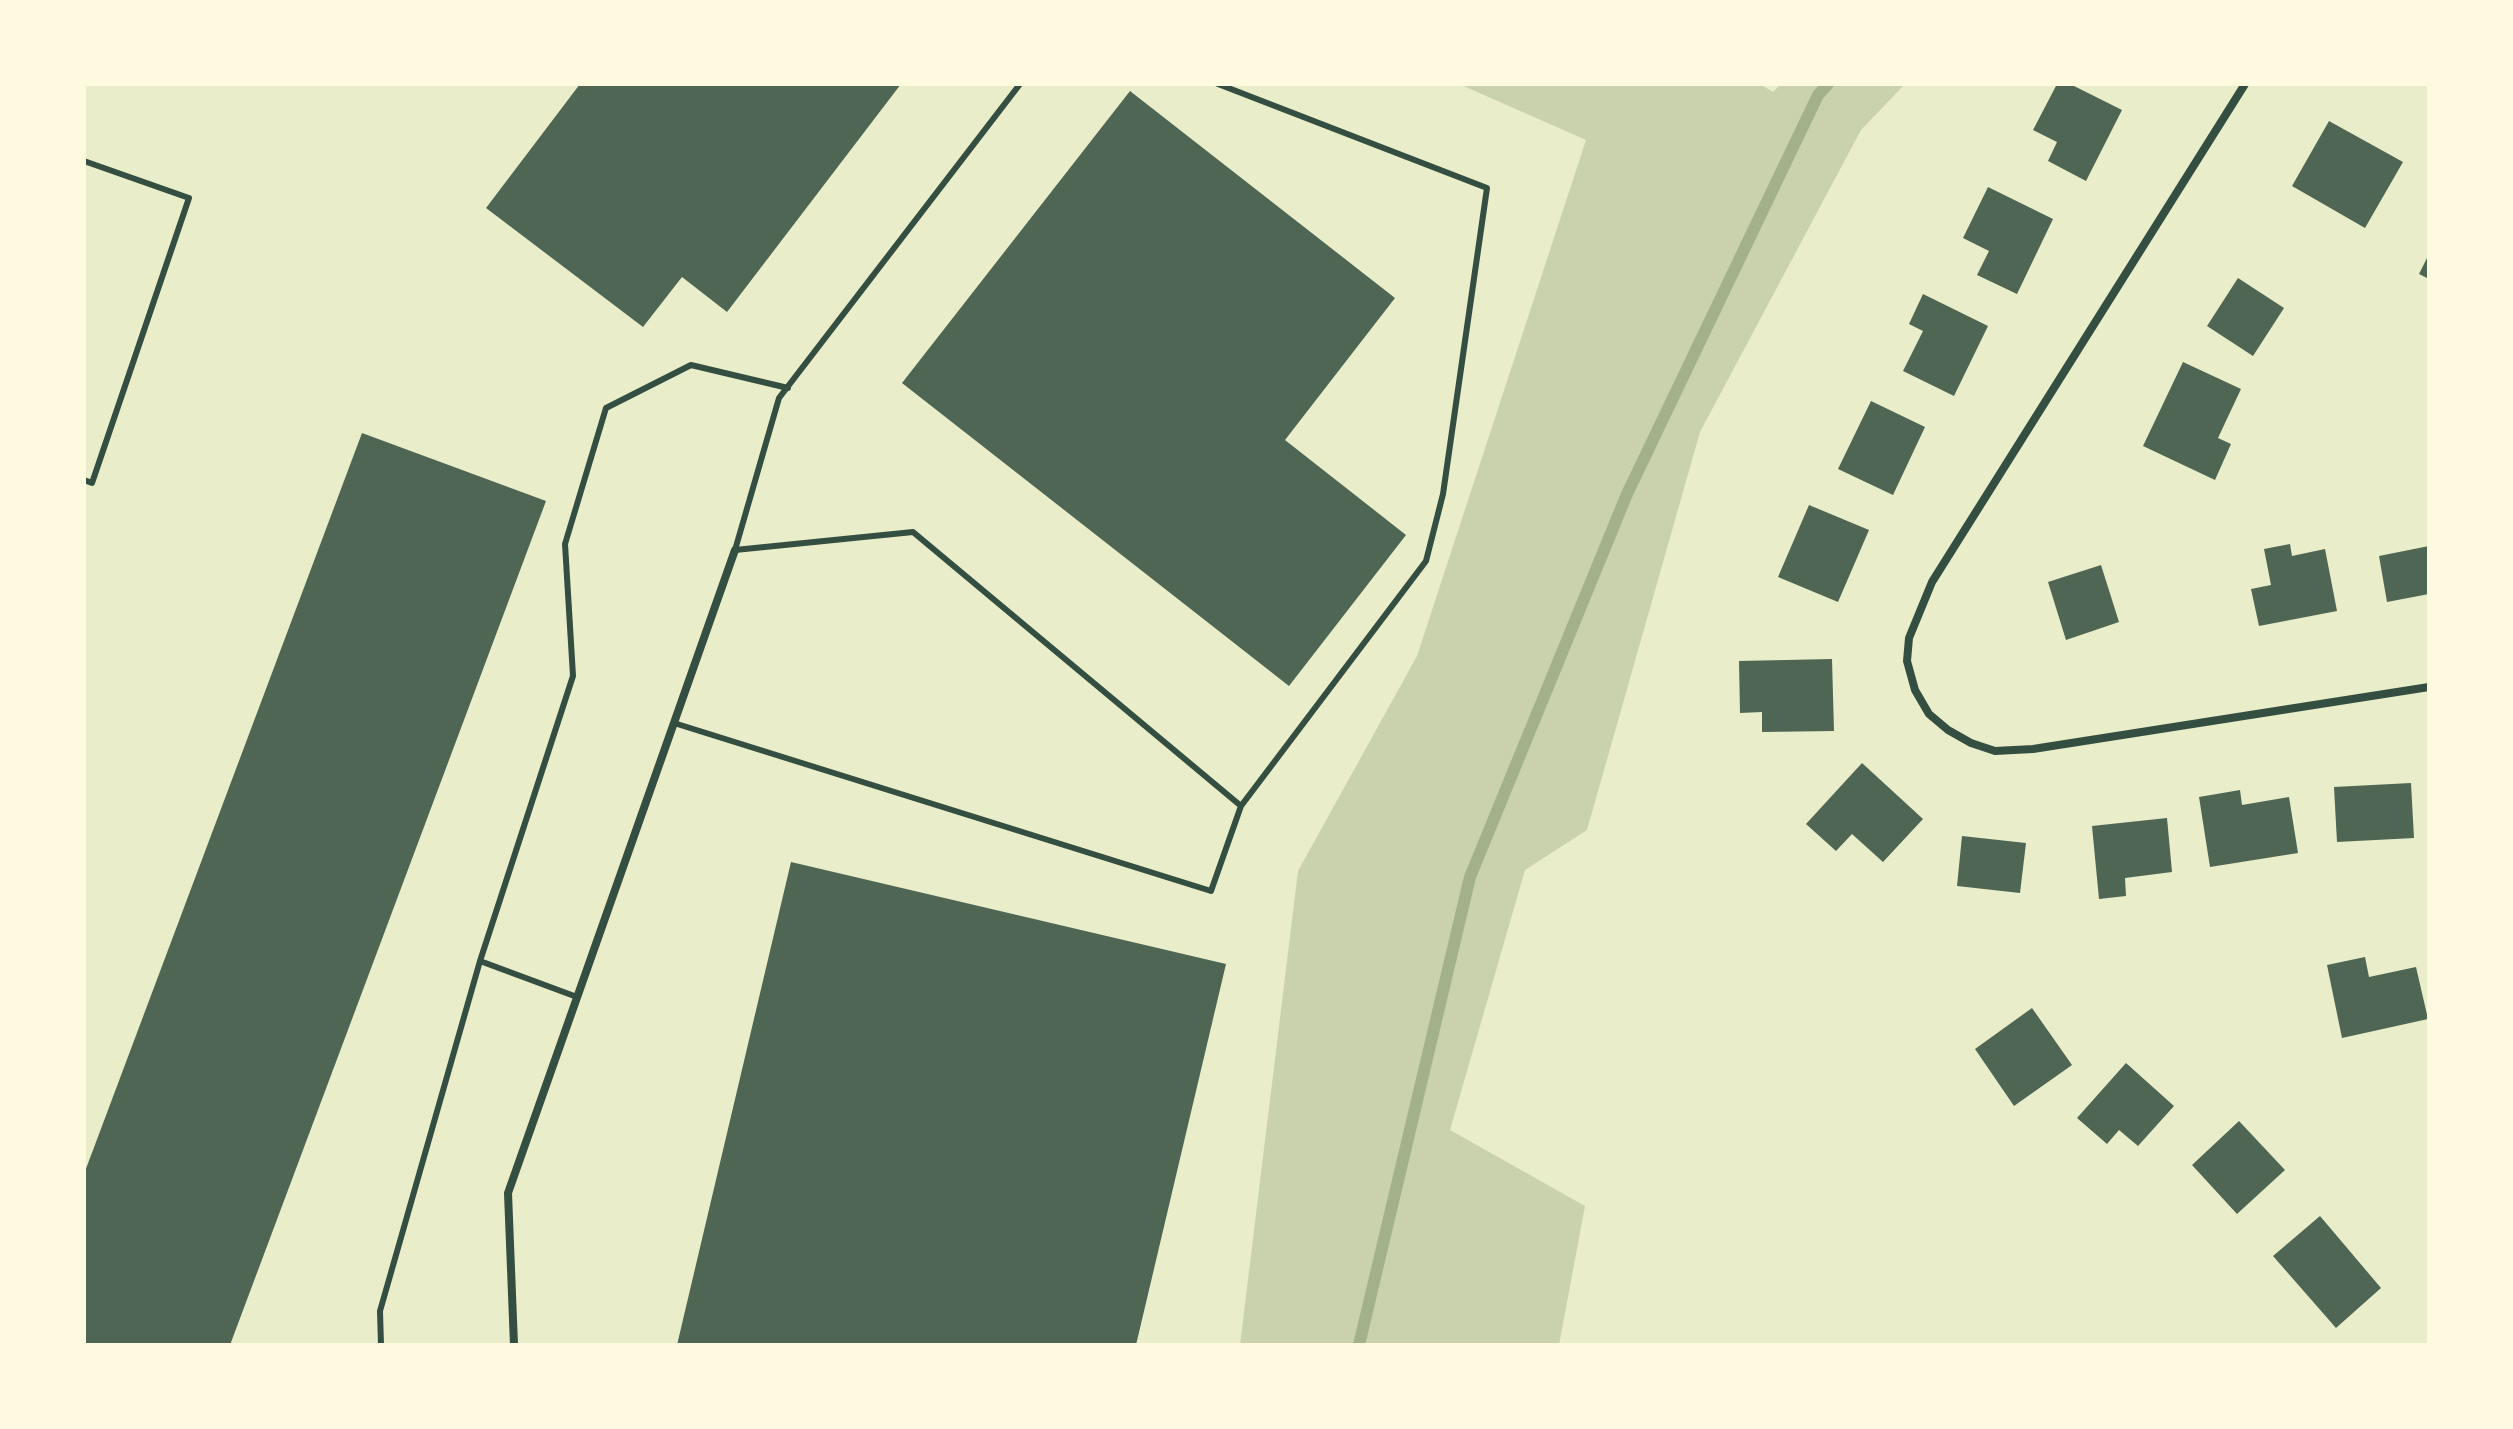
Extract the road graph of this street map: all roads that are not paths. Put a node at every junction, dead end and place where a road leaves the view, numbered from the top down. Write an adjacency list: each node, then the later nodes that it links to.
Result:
1 (1020, 84): 5 (lane)
2 (1218, 84): 10 (lane)
3 (2245, 84): 8 (street)
4 (84, 161): 6 (lane)
5 (788, 388): 7 (lane); 11 (lane)
6 (84, 480)
7 (735, 550): 9 (street); 10 (lane)
8 (2429, 687)
9 (674, 723): 10 (lane); 12 (street)
10 (1241, 806)
11 (480, 961): 12 (lane); 13 (lane)
12 (577, 997): 14 (street)
13 (381, 1345)
14 (514, 1345)

